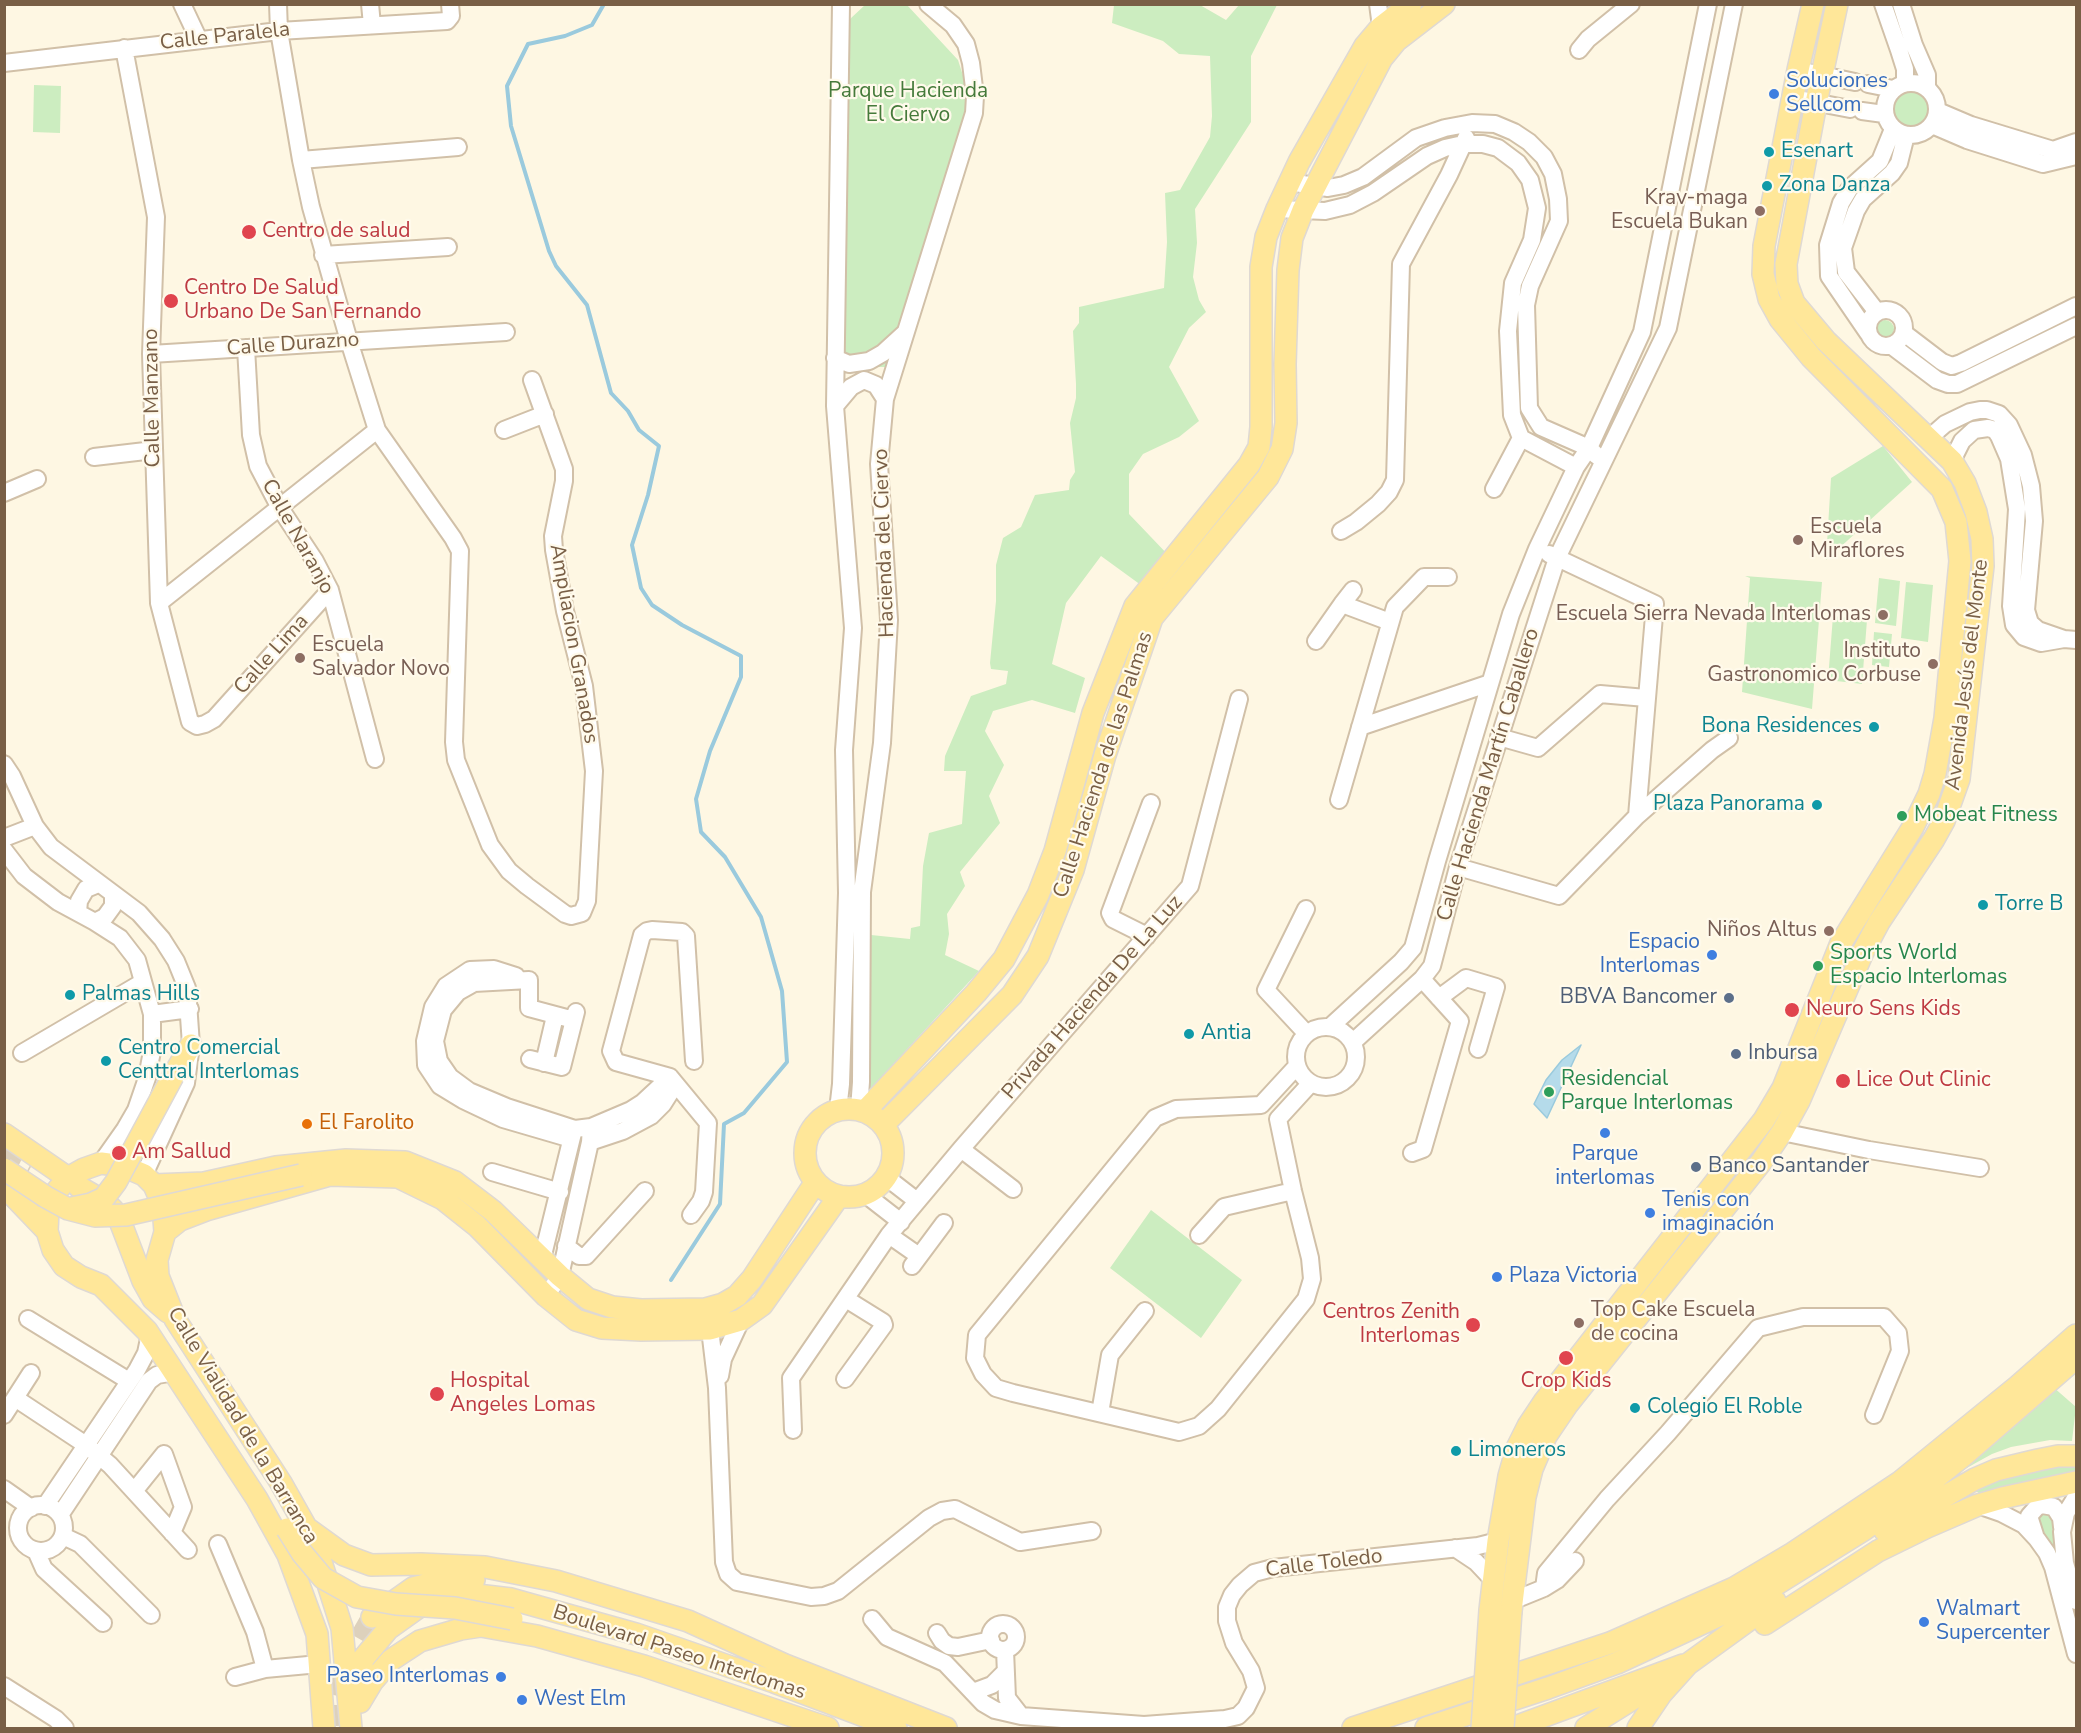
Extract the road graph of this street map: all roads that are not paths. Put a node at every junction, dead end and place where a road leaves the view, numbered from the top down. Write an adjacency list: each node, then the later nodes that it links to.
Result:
1 (182, 4): 20 (street)
2 (278, 4): 19 (street)
3 (370, 4): 17 (street)
4 (841, 4): 60 (street, Hacienda del Ciervo)
5 (928, 4): 54 (street, Hacienda del Ciervo)
6 (1378, 4): 18 (street)
7 (1411, 4): 18 (main road, Calle Hacienda de las Palmas)
8 (1444, 4): 44 (main road, Calle Hacienda de las Palmas)
9 (1631, 4): 22 (street)
10 (1708, 4): 69 (street, Calle Hacienda Martín Caballero)
11 (1734, 4): 77 (street, Calle Hacienda Martín Caballero)
12 (1813, 4): 24 (main road, Avenida Jesús del Monte)
13 (1837, 4): 25 (main road, Avenida Jesús del Monte)
14 (1883, 4): 26 (street)
15 (1901, 4): 27 (street)
16 (448, 13): 17 (street, Calle Paralela)
17 (372, 25): 19 (street, Calle Paralela)
18 (1381, 27): 42 (main road, Calle Hacienda de las Palmas)
19 (279, 31): 20 (street, Calle Paralela); 39 (street)
20 (199, 40): 21 (street, Calle Paralela)
21 (124, 48): 23 (street, Calle Paralela); 59 (street, Calle Manzano)
22 (1579, 50)
23 (4, 63)
24 (1798, 70): 25 (street); 28 (main road, Avenida Jesús del Monte)
25 (1823, 75): 26 (street); 29 (main road, Avenida Jesús del Monte)
26 (1899, 86): 27 (street); 30 (street)
27 (1927, 87): 31 (street)
28 (1793, 99): 29 (street); 111 (main road, Avenida Jesús del Monte)
29 (1816, 103): 30 (street); 68 (main road, Avenida Jesús del Monte)
30 (1884, 114): 33 (street)
31 (1935, 118): 33 (street); 34 (street); 38 (street)
32 (1472, 123): 35 (street); 40 (street); 69 (street)
33 (1900, 132): 51 (street); 55 (street)
34 (2076, 142)
35 (1463, 144): 37 (street); 41 (street); 67 (street)
36 (458, 147): 39 (street)
37 (1427, 156): 41 (street); 43 (street)
38 (2076, 156)
39 (301, 160): 49 (street)
40 (1369, 173): 43 (street); 44 (street); 45 (street)
41 (1449, 175): 79 (street)
42 (1289, 182): 44 (street); 46 (main road, Calle Hacienda de las Palmas)
43 (1387, 183): 45 (street)
44 (1315, 187): 47 (main road, Calle Hacienda de las Palmas)
45 (1373, 193): 47 (street)
46 (1277, 209): 47 (street); 118 (main road, Calle Hacienda de las Palmas)
47 (1303, 210): 121 (main road, Calle Hacienda de las Palmas)
48 (448, 247): 49 (street)
49 (324, 255): 57 (street)
50 (2076, 306): 56 (street)
51 (1877, 312): 55 (street); 56 (street)
52 (2076, 326): 56 (street)
53 (506, 332): 57 (street, Calle Durazno)
54 (907, 332): 60 (street); 62 (street, Hacienda del Ciervo)
55 (1868, 333): 56 (street)
56 (1898, 340)
57 (349, 341): 58 (street, Calle Durazno); 65 (street)
58 (246, 348): 59 (street, Calle Durazno); 78 (street, Calle Naranjo)
59 (151, 354): 70 (street, Calle Manzano)
60 (835, 358): 63 (street, Hacienda del Ciervo)
61 (532, 380): 64 (street, Ampliacion Granados)
62 (885, 399): 63 (street); 101 (street, Hacienda del Ciervo)
63 (835, 406): 99 (street, Hacienda del Ciervo)
64 (545, 414): 65 (street, Ampliacion Granados); 66 (street)
65 (377, 430): 78 (street)
66 (504, 430)
67 (1521, 438): 73 (street); 75 (street)
68 (1929, 438): 72 (main road, Avenida Jesús del Monte); 88 (street)
69 (1589, 448): 73 (street, Calle Hacienda Martín Caballero); 77 (street)
70 (154, 450): 71 (street); 85 (street, Calle Manzano)
71 (94, 457)
72 (1952, 460): 88 (street); 114 (main road, Avenida Jesús del Monte)
73 (1576, 467): 80 (street, Calle Hacienda Martín Caballero)
74 (37, 479): 76 (street)
75 (1494, 489)
76 (4, 493)
77 (1582, 507): 81 (street, Calle Hacienda Martín Caballero)
78 (280, 508): 83 (street, Calle Naranjo); 85 (street)
79 (1341, 531)
80 (1537, 549): 81 (street); 90 (street, Calle Hacienda Martín Caballero)
81 (1557, 558): 91 (street); 95 (street, Calle Hacienda Martín Caballero)
82 (1448, 577): 87 (street)
83 (330, 590): 93 (street, Calle Lima); 97 (street, Calle Naranjo)
84 (1353, 590): 86 (street)
85 (159, 603): 93 (street, Calle Manzano)
86 (1342, 604): 87 (street); 89 (street)
87 (1390, 622): 94 (street)
88 (2070, 640)
89 (1316, 641)
90 (1490, 683): 94 (street); 124 (street, Calle Hacienda Martín Caballero)
91 (1646, 698): 95 (street); 103 (street)
92 (1239, 699): 115 (street, Privada Hacienda De La Luz)
93 (214, 719)
94 (1360, 727): 100 (street)
95 (1499, 737): 107 (street, Calle Hacienda Martín Caballero)
96 (1729, 738): 103 (street)
97 (375, 759)
98 (4, 764): 104 (street)
99 (844, 799): 101 (street); 134 (street, Hacienda del Ciervo)
100 (1339, 800)
101 (873, 802): 134 (street, Hacienda del Ciervo)
102 (1151, 803): 115 (street)
103 (1637, 816): 107 (street)
104 (35, 826): 105 (street); 108 (street)
105 (4, 838)
106 (4, 850): 112 (street)
107 (1458, 867): 116 (street, Calle Hacienda Martín Caballero)
108 (98, 884): 109 (street); 112 (street)
109 (113, 895): 113 (street); 120 (street)
110 (1306, 909): 125 (street)
111 (1861, 911): 114 (main road); 185 (main road, Avenida Jesús del Monte)
112 (78, 912): 113 (street)
113 (95, 922): 117 (street)
114 (1879, 922): 137 (main road, Avenida Jesús del Monte)
115 (1147, 936): 141 (street, Privada Hacienda De La Luz)
116 (1422, 979): 119 (street); 126 (street, Calle Hacienda Martín Caballero)
117 (143, 982): 122 (street); 129 (street)
118 (976, 993): 121 (street); 134 (main road, Calle Hacienda de las Palmas)
119 (1439, 998): 128 (street); 142 (street)
120 (190, 1009): 122 (street); 127 (street)
121 (999, 1009): 135 (main road, Calle Hacienda de las Palmas)
122 (152, 1014): 136 (street)
123 (555, 1016): 123 (street); 139 (street)
124 (1330, 1027): 125 (street); 126 (street)
125 (1306, 1033): 131 (street)
126 (1353, 1042): 133 (street)
127 (191, 1045): 140 (street); 163 (main road, bridge)
128 (1478, 1049)
129 (22, 1053)
130 (694, 1061): 132 (street)
131 (1296, 1067): 133 (street); 193 (street)
132 (670, 1077): 139 (street); 165 (street)
133 (1310, 1084): 157 (street)
134 (854, 1110): 135 (main road); 153 (main road)
135 (884, 1125): 149 (main road)
136 (126, 1129): 140 (street); 144 (street)
137 (1782, 1132): 145 (street); 185 (main road, Avenida Jesús del Monte)
138 (4, 1134): 143 (main road)
139 (582, 1134): 158 (street); 172 (street)
140 (159, 1139): 150 (street)
141 (961, 1149): 155 (street); 161 (street, Privada Hacienda De La Luz)
142 (1412, 1153)
143 (45, 1163): 151 (main road); 162 (main road)
144 (101, 1163): 150 (main road); 151 (main road)
145 (1980, 1168)
146 (4, 1169): 163 (main road, bridge)
147 (492, 1172): 158 (street)
148 (330, 1175): 163 (main road, bridge); 164 (main road); 176 (main road)
149 (886, 1177): 159 (main road); 161 (street)
150 (149, 1180): 152 (main road); 169 (main road, Calle Vialidad de la Barranca)
151 (73, 1182): 168 (main road); 180 (main road)
152 (204, 1183): 164 (main road); 173 (main road)
153 (815, 1183): 160 (main road); 174 (main road)
154 (4, 1186): 162 (main road, Calle Vialidad de la Barranca)
155 (1013, 1189)
156 (645, 1191): 172 (street)
157 (1293, 1191): 170 (street); 193 (street)
158 (560, 1192): 173 (street)
159 (866, 1194): 160 (main road); 166 (street)
160 (839, 1196): 181 (main road)
161 (917, 1201): 166 (street, Privada Hacienda De La Luz)
162 (20, 1202): 168 (main road, Calle Vialidad de la Barranca)
163 (68, 1209)
164 (206, 1210): 169 (main road)
165 (691, 1215)
166 (901, 1222): 171 (street, Privada Hacienda De La Luz)
167 (944, 1223): 171 (street)
168 (47, 1231): 175 (main road, Calle Vialidad de la Barranca)
169 (165, 1232): 180 (main road, Calle Vialidad de la Barranca)
170 (1200, 1235)
171 (890, 1236): 177 (street, Privada Hacienda De La Luz)
172 (566, 1246): 174 (street)
173 (542, 1259): 174 (main road)
174 (560, 1276): 176 (street)
175 (101, 1285): 183 (main road, Calle Vialidad de la Barranca); 208 (main road)
176 (546, 1296): 182 (main road)
177 (846, 1299): 189 (street); 196 (street, Privada Hacienda De La Luz)
178 (1146, 1311): 193 (street)
179 (28, 1319): 190 (street)
180 (175, 1319): 208 (main road, Calle Vialidad de la Barranca)
181 (741, 1320): 182 (main road); 191 (street)
182 (710, 1329): 191 (street)
183 (150, 1334): 188 (main road, Calle Vialidad de la Barranca); 190 (street)
184 (2076, 1335): 252 (main road)
185 (1594, 1355): 214 (main road, Avenida Jesús del Monte); 224 (main road, Avenida Jesús del Monte)
186 (2076, 1358): 253 (main road)
187 (31, 1372): 192 (street)
188 (175, 1372): 197 (street); 225 (main road, Calle Vialidad de la Barranca)
189 (844, 1378)
190 (129, 1381): 197 (street)
191 (717, 1388): 209 (street)
192 (15, 1398): 194 (street); 197 (street)
193 (1100, 1413)
194 (4, 1415)
195 (1874, 1415): 221 (street)
196 (793, 1430)
197 (92, 1450): 202 (street); 205 (street); 206 (street)
198 (2076, 1456): 200 (main road)
199 (2076, 1482): 204 (main road)
200 (1966, 1485): 204 (main road); 236 (main road)
201 (4, 1489): 205 (street)
202 (135, 1490): 210 (street); 210 (street)
203 (2076, 1497): 207 (street)
204 (1978, 1505): 213 (street); 233 (main road)
205 (38, 1507): 206 (street); 211 (street)
206 (60, 1515): 212 (street)
207 (2062, 1528): 213 (street); 222 (street)
208 (297, 1529): 223 (main road, Calle Vialidad de la Barranca); 231 (main road, Boulevard Paseo Interlomas); 238 (main road, bridge)
209 (1092, 1531)
210 (172, 1533): 217 (street)
211 (12, 1535): 218 (street)
212 (63, 1536): 218 (street); 226 (street)
213 (2037, 1539): 232 (street)
214 (1498, 1541): 216 (street, Calle Toledo); 220 (main road, Avenida Jesús del Monte)
215 (218, 1544): 235 (street)
216 (1455, 1548): 220 (street); 244 (street, Calle Toledo)
217 (188, 1550)
218 (36, 1551): 229 (street)
219 (1575, 1561): 221 (street)
220 (1493, 1580): 224 (main road, Avenida Jesús del Monte)
221 (1544, 1588): 224 (street)
222 (2076, 1601)
223 (336, 1605): 225 (main road); 248 (main road, Calle Vialidad de la Barranca)
224 (1504, 1607): 254 (main road, Avenida Jesús del Monte, bridge); 255 (main road, Avenida Jesús del Monte, bridge)
225 (309, 1614): 234 (main road, Calle Vialidad de la Barranca)
226 (152, 1616)
227 (372, 1617): 231 (main road)
228 (872, 1619): 243 (street, Calle Toledo)
229 (104, 1623)
230 (937, 1633): 237 (street)
231 (737, 1644): 251 (main road, Boulevard Paseo Interlomas)
232 (2076, 1654)
233 (1718, 1656): 236 (main road); 247 (main road)
234 (319, 1664): 235 (street); 248 (main road, Calle Vialidad de la Barranca)
235 (265, 1669): 239 (street)
236 (1682, 1670): 242 (main road); 247 (main road)
237 (1005, 1672): 243 (street); 244 (street)
238 (704, 1673): 240 (main road); 245 (main road)
239 (235, 1677)
240 (774, 1682): 248 (main road, Boulevard Paseo Interlomas); 250 (main road, Boulevard Paseo Interlomas)
241 (4, 1686): 246 (street)
242 (1632, 1690): 247 (main road); 256 (main road); 257 (main road)
243 (973, 1692): 244 (street, Calle Toledo)
244 (1021, 1716)
245 (806, 1720): 248 (main road); 249 (main road)
246 (57, 1725)
247 (1647, 1725)
248 (339, 1726)
249 (828, 1728)
250 (896, 1728)
251 (946, 1728)
252 (1353, 1728)
253 (1426, 1728)
254 (1482, 1728)
255 (1503, 1728)
256 (1512, 1728)
257 (1586, 1728)

